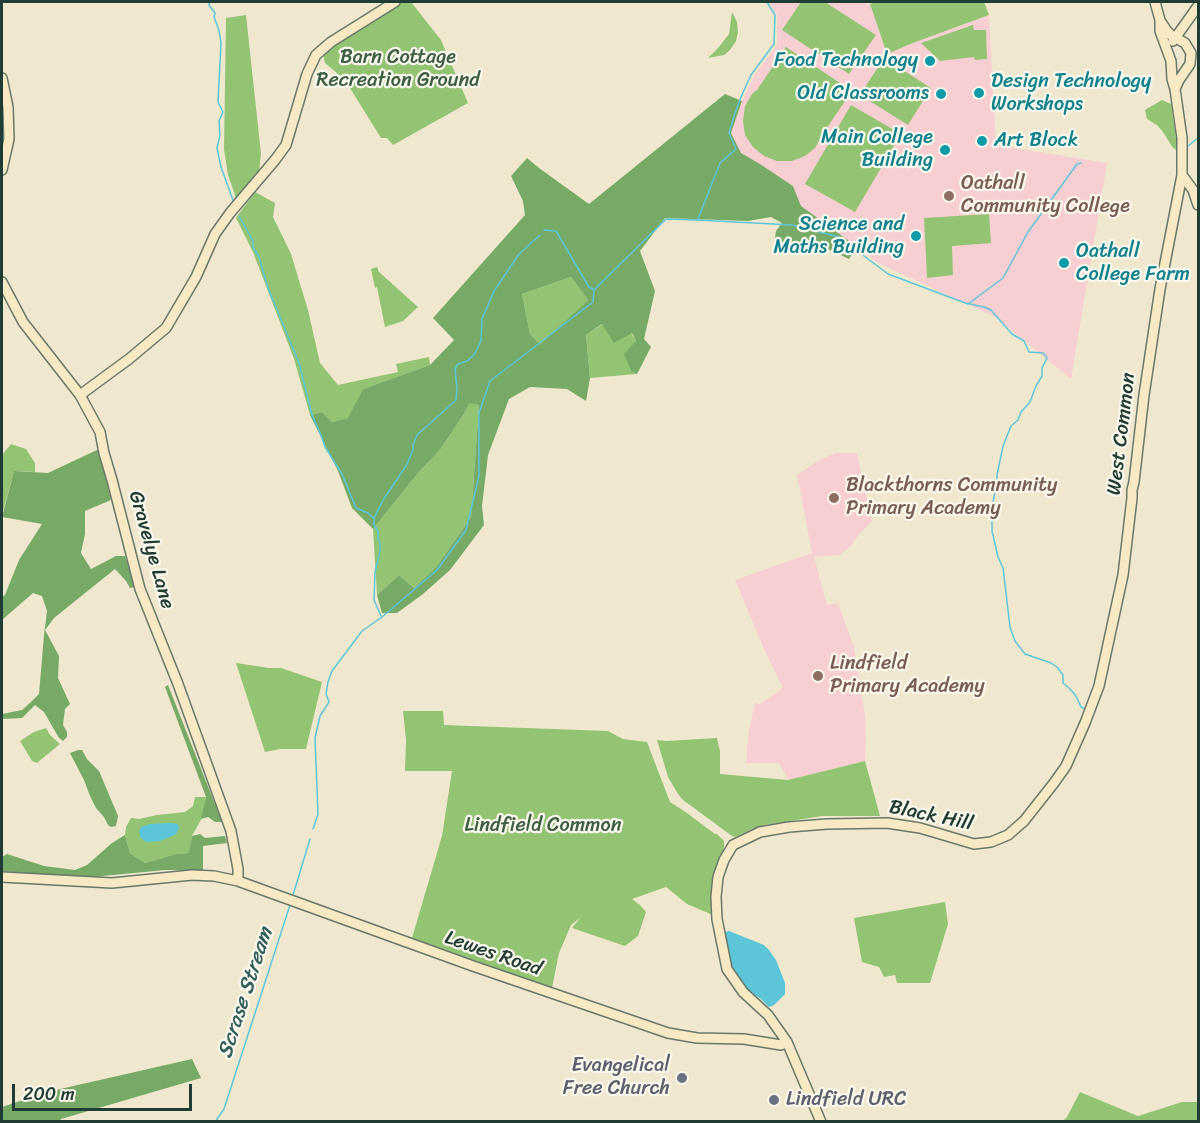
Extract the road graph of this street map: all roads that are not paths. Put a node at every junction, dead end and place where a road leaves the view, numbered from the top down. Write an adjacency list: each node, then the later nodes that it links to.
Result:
1 (395, 2): 14 (main road)
2 (1155, 2): 4 (main road)
3 (1198, 6): 5 (main road)
4 (1161, 22): 5 (main road); 6 (main road); 6 (main road)
5 (1185, 25): 6 (main road)
6 (1175, 46): 7 (main road); 7 (main road); 9 (main road, West Common)
7 (1187, 67): 9 (main road)
8 (2, 78): 10 (main road)
9 (1175, 89): 11 (main road, West Common)
10 (2, 170)
11 (1182, 175): 12 (main road); 15 (main road, West Common)
12 (1198, 205)
13 (2, 282): 14 (main road, Gravelye Lane)
14 (80, 395): 17 (main road, Gravelye Lane)
15 (1060, 775): 18 (main road, Black Hill)
16 (2, 877): 17 (main road, Lewes Road)
17 (238, 881): 18 (main road, Lewes Road)
18 (787, 1042): 19 (main road)
19 (820, 1122)

